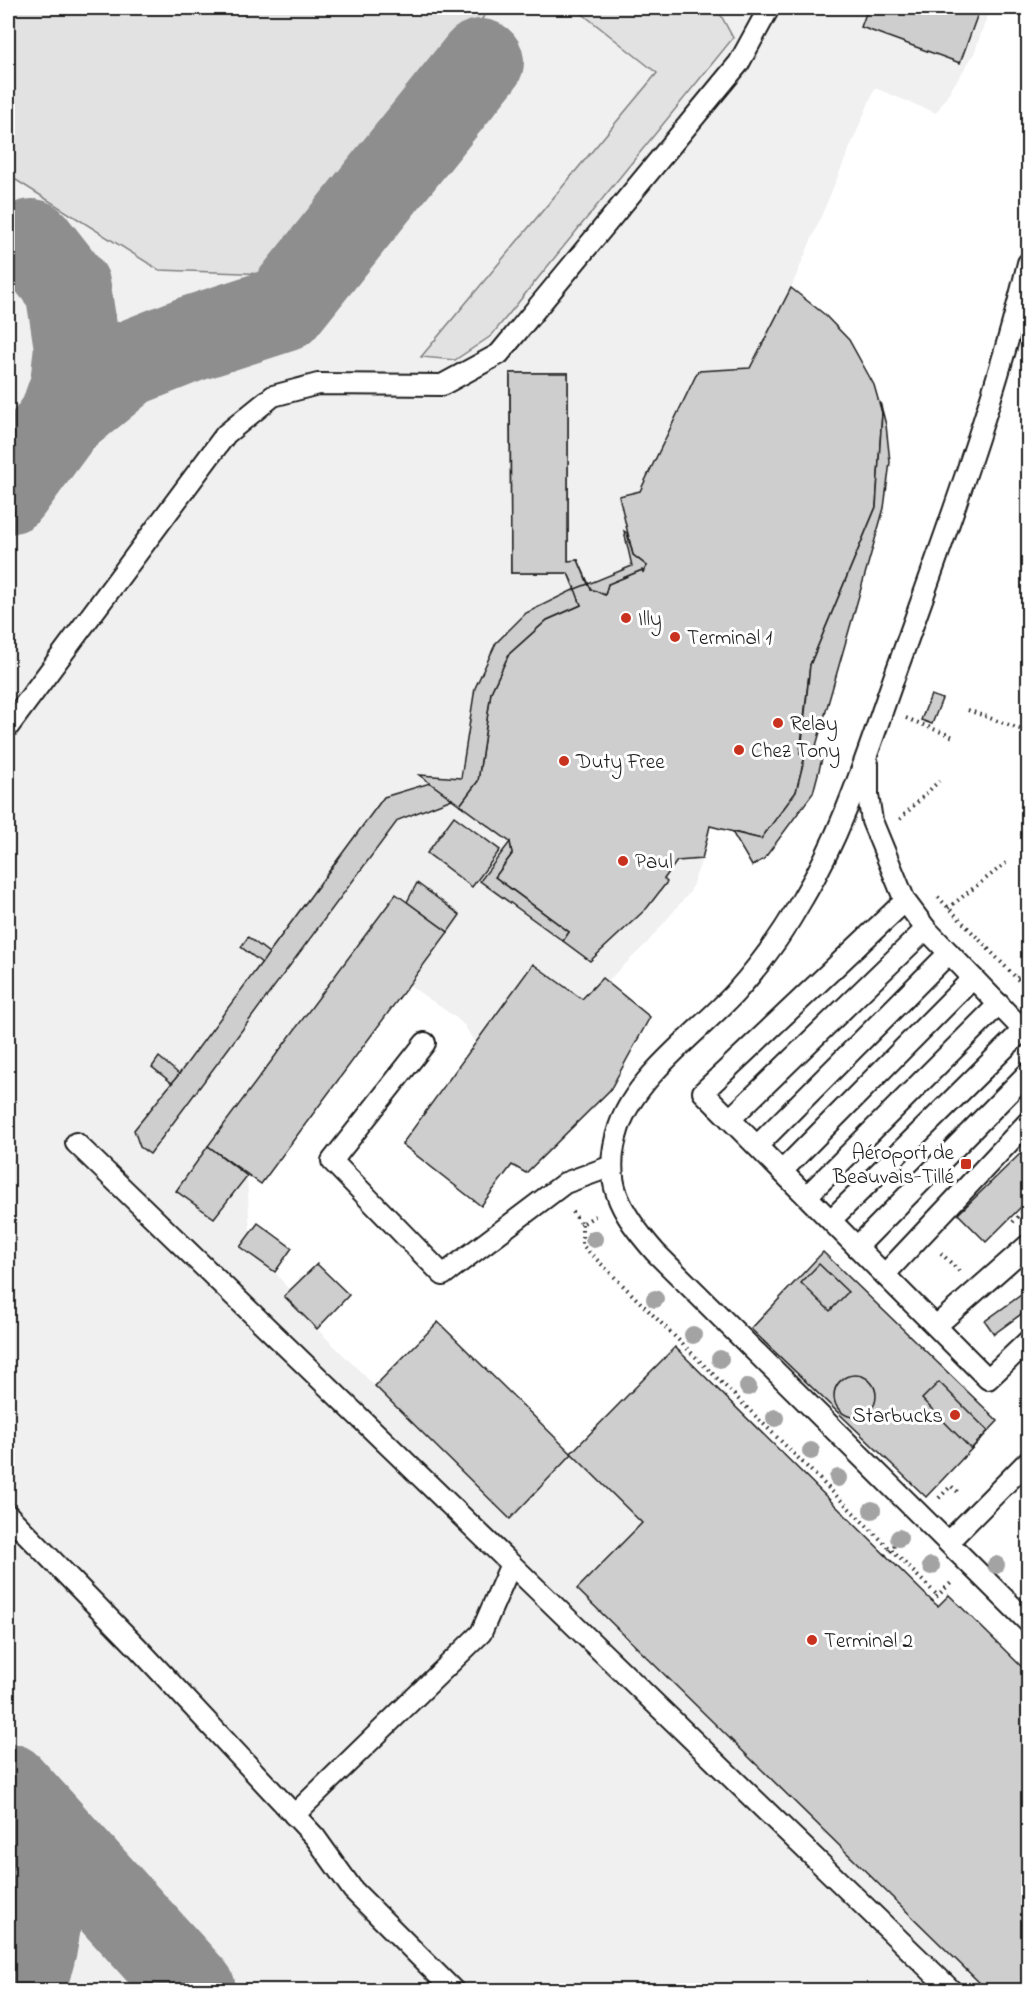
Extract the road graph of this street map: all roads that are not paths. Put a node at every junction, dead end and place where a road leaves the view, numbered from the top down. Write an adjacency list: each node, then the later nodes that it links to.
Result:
1 (768, 8): 3 (lane)
2 (1029, 263): 4 (lane)
3 (8, 727)
4 (872, 738): 5 (lane); 17 (lane)
5 (905, 901): 6 (lane); 13 (lane)
6 (926, 929): 7 (lane); 13 (lane)
7 (949, 953): 8 (lane); 16 (lane)
8 (973, 978): 9 (lane); 18 (lane)
9 (999, 1004): 10 (lane); 19 (lane)
10 (1026, 1032): 20 (lane)
11 (425, 1042): 17 (lane)
12 (1029, 1073): 22 (lane)
13 (730, 1119): 16 (lane)
14 (1029, 1122): 23 (lane)
15 (76, 1143): 29 (lane)
16 (757, 1146): 18 (lane)
17 (612, 1166): 28 (lane)
18 (782, 1170): 19 (lane)
19 (807, 1196): 20 (lane)
20 (831, 1220): 22 (lane)
21 (1029, 1245): 24 (lane)
22 (857, 1246): 23 (lane)
23 (885, 1274): 24 (lane)
24 (936, 1326): 25 (lane)
25 (1029, 1341)
26 (1029, 1461): 28 (lane)
27 (8, 1515): 31 (lane)
28 (948, 1542): 30 (lane)
29 (511, 1564): 31 (lane); 33 (lane)
30 (1029, 1622)
31 (294, 1815): 32 (lane)
32 (453, 1990)
33 (951, 1990)

